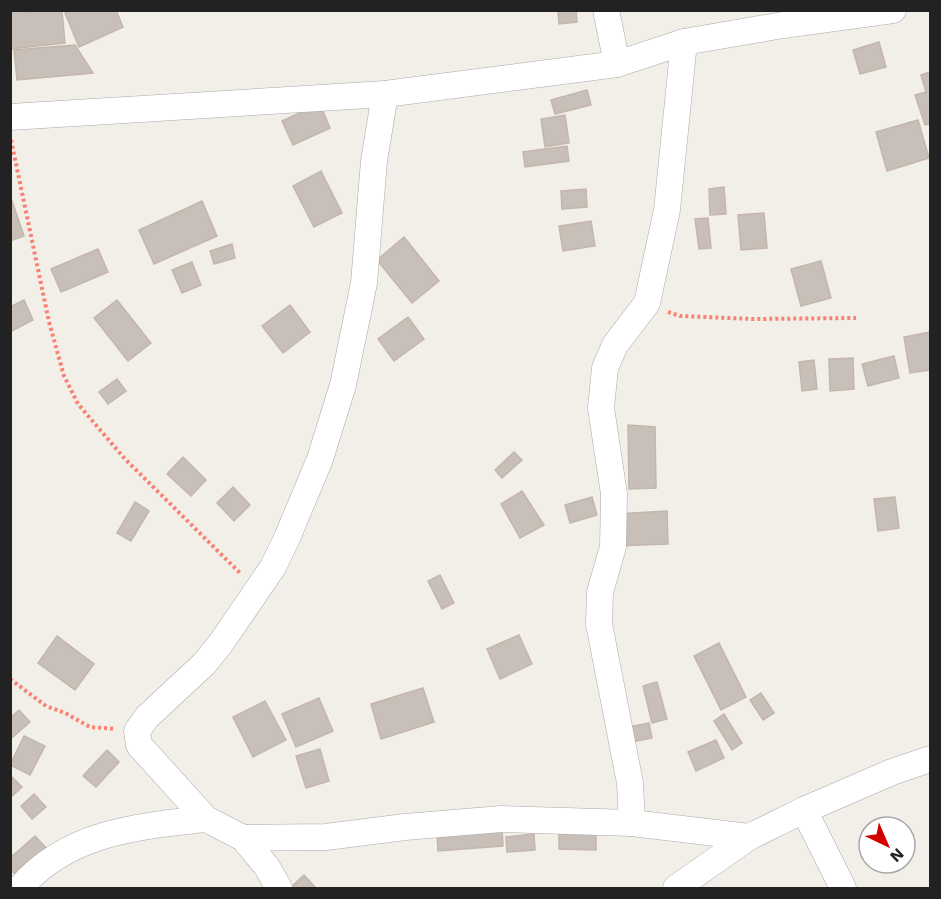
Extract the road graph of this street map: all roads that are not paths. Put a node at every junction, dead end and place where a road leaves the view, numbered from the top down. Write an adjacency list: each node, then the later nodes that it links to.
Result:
1 (606, 10): 5 (street)
2 (889, 11): 3 (street)
3 (778, 18): 4 (street)
4 (684, 42): 5 (street); 11 (street)
5 (617, 64): 6 (street)
6 (385, 94): 7 (street); 10 (street)
7 (10, 117)
8 (930, 759): 9 (street)
9 (804, 810): 12 (street); 17 (street)
10 (206, 819): 13 (street); 14 (street)
11 (633, 823): 12 (street); 13 (street)
12 (749, 837): 16 (street)
13 (243, 838): 15 (street)
14 (20, 888)
15 (279, 888)
16 (676, 888)
17 (843, 888)

